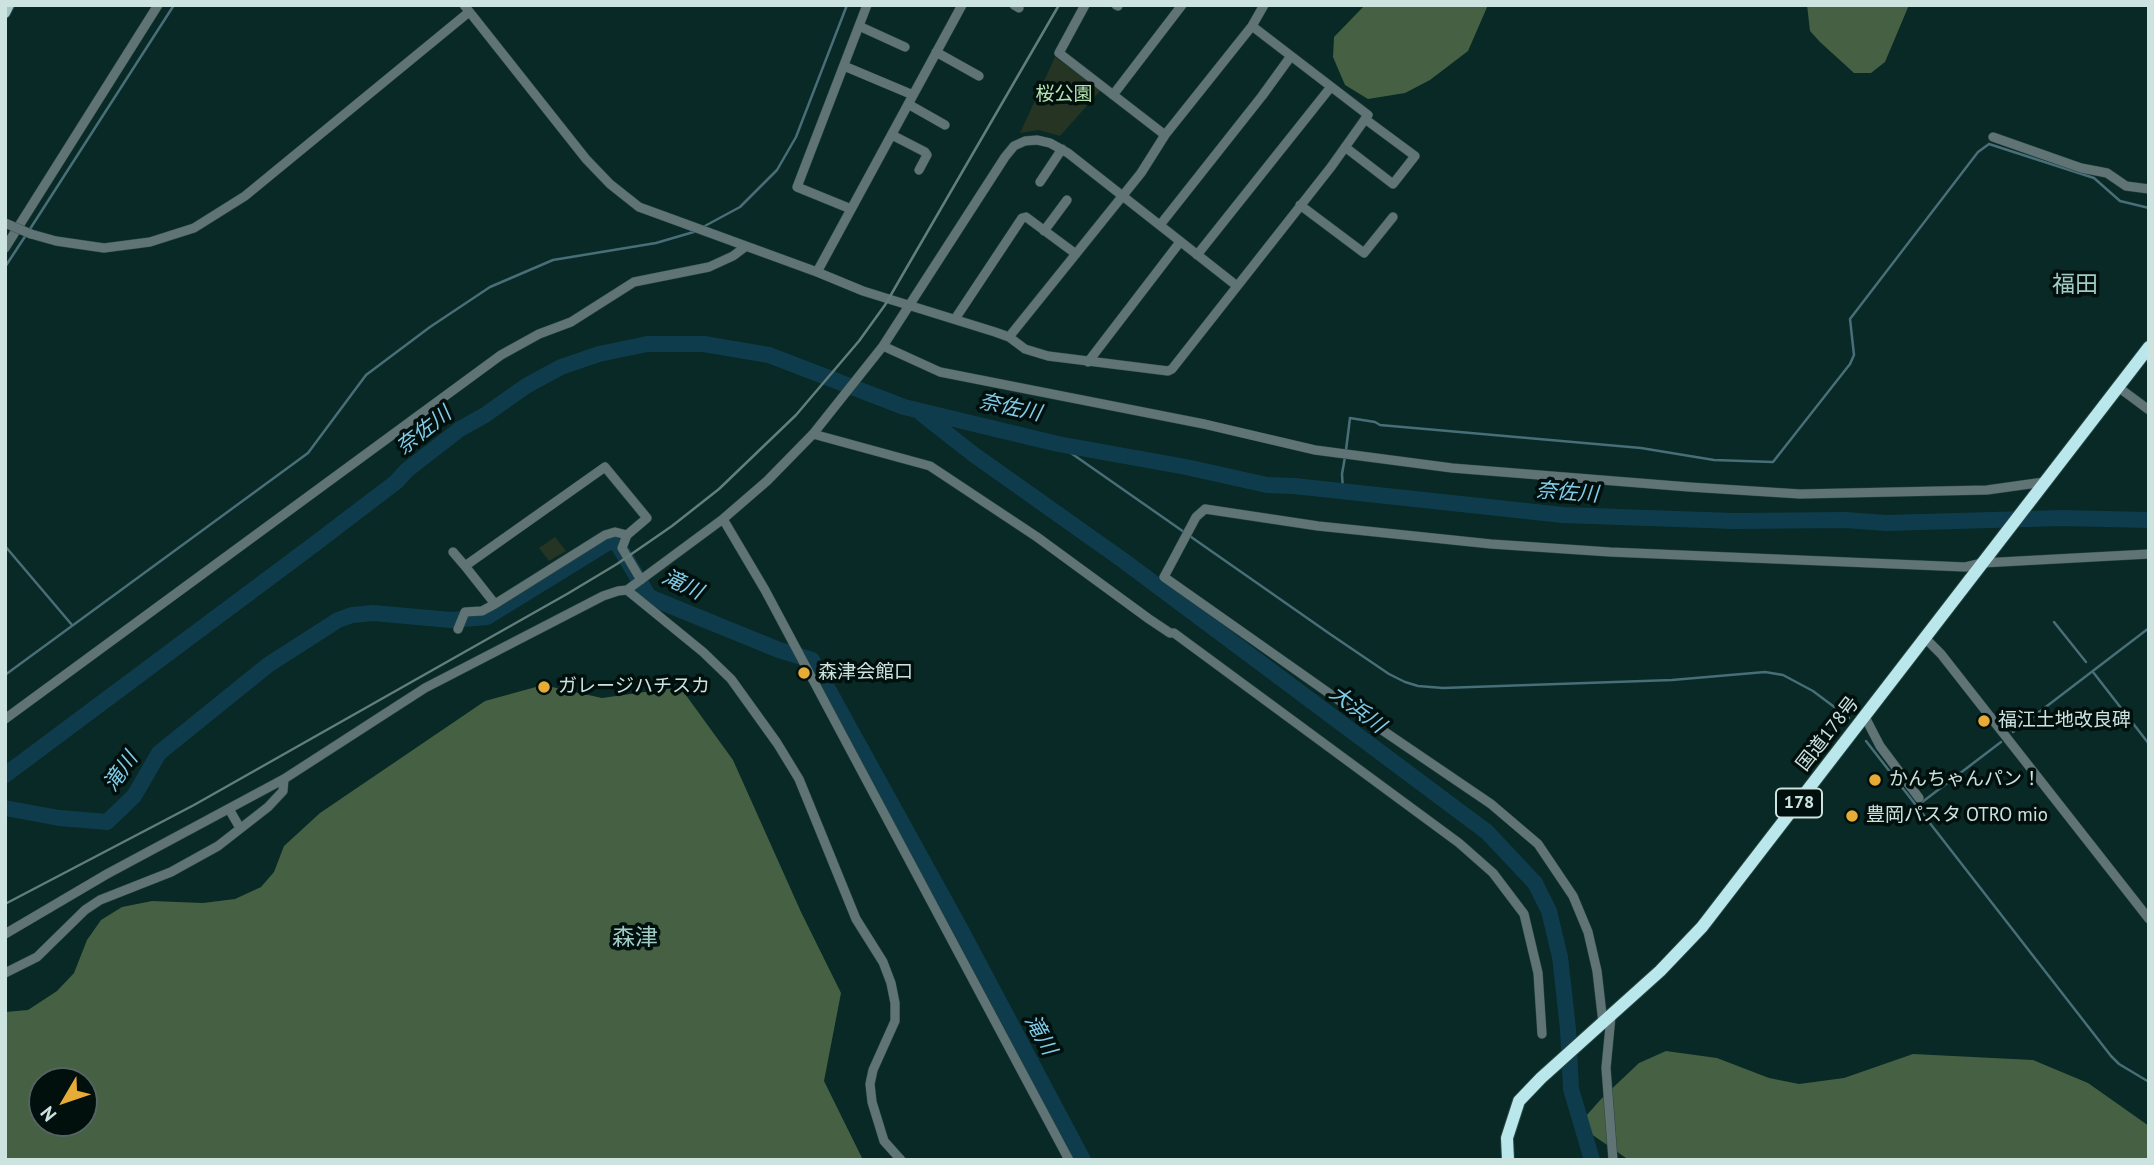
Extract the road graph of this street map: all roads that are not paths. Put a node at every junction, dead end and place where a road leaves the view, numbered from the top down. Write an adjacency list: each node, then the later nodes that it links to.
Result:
1 (9, 5): 9 (main road)
2 (158, 5): 41 (street)
3 (867, 5): 10 (street)
4 (962, 5): 13 (street)
5 (1085, 5): 19 (street)
6 (1182, 5): 19 (street)
7 (1264, 5): 11 (street)
8 (466, 9): 36 (street, bridge); 40 (street)
9 (5, 13)
10 (859, 26): 12 (street); 15 (street)
11 (1252, 26): 14 (street); 24 (street)
12 (905, 47)
13 (936, 52): 16 (street); 18 (street)
14 (1291, 56): 17 (street); 37 (street)
15 (844, 66): 18 (street); 34 (street)
16 (979, 76)
17 (1330, 88): 21 (street); 43 (street)
18 (913, 95): 20 (street)
19 (1113, 95): 24 (street)
20 (908, 104): 22 (street); 23 (street)
21 (1365, 119): 26 (street); 26 (street)
22 (945, 125)
23 (892, 135): 28 (street); 34 (street)
24 (1165, 135): 31 (street)
25 (1993, 137): 30 (street)
26 (1345, 147): 33 (street)
27 (1062, 149): 29 (street); 31 (street); 46 (street)
28 (919, 170)
29 (1040, 182)
30 (2149, 189)
31 (1122, 195): 37 (street); 42 (street)
32 (1068, 200): 38 (street)
33 (1300, 205): 35 (street); 45 (street)
34 (850, 209): 44 (street)
35 (1393, 217)
36 (5, 223)
37 (1160, 225): 39 (street)
38 (1044, 230): 42 (street); 47 (street)
39 (1180, 242): 43 (street); 51 (street)
40 (745, 247): 44 (street); 68 (street)
41 (5, 248)
42 (1076, 254): 48 (street)
43 (1197, 255): 45 (street)
44 (817, 272): 46 (street)
45 (1237, 286): 51 (street)
46 (909, 307): 47 (street); 49 (street)
47 (955, 320): 48 (street)
48 (1009, 337): 51 (street)
49 (883, 346): 54 (street); 55 (street)
50 (2149, 347): 52 (highway, 国道178号 / 178)
51 (1088, 362)
52 (2118, 387): 53 (street); 55 (highway, 国道178号 / 178)
53 (2149, 410)
54 (813, 434): 56 (street); 77 (street)
55 (2042, 485): 60 (highway, 国道178号 / 178)
56 (723, 519): 62 (street); 79 (street)
57 (627, 535): 61 (street); 62 (street); 64 (street)
58 (453, 552): 61 (street)
59 (2149, 554): 60 (street)
60 (1984, 559): 66 (highway, 国道178号 / 178); 76 (street)
61 (465, 566): 64 (street)
62 (641, 580): 63 (street)
63 (627, 590): 69 (street); 78 (street)
64 (495, 604): 65 (street)
65 (458, 629)
66 (1925, 638): 67 (highway, 国道178号 / 178); 73 (street)
67 (1865, 717): 70 (street); 76 (highway, 国道178号 / 178)
68 (5, 719)
69 (284, 779): 71 (street); 72 (street)
70 (1919, 798)
71 (229, 808): 72 (street); 74 (street)
72 (240, 828): 75 (street)
73 (2149, 919)
74 (5, 934)
75 (5, 973)
76 (1607, 1019): 80 (highway, 国道178号 / 178); 81 (street)
77 (1542, 1034)
78 (901, 1160)
79 (1069, 1160)
80 (1508, 1160)
81 (1613, 1160)

